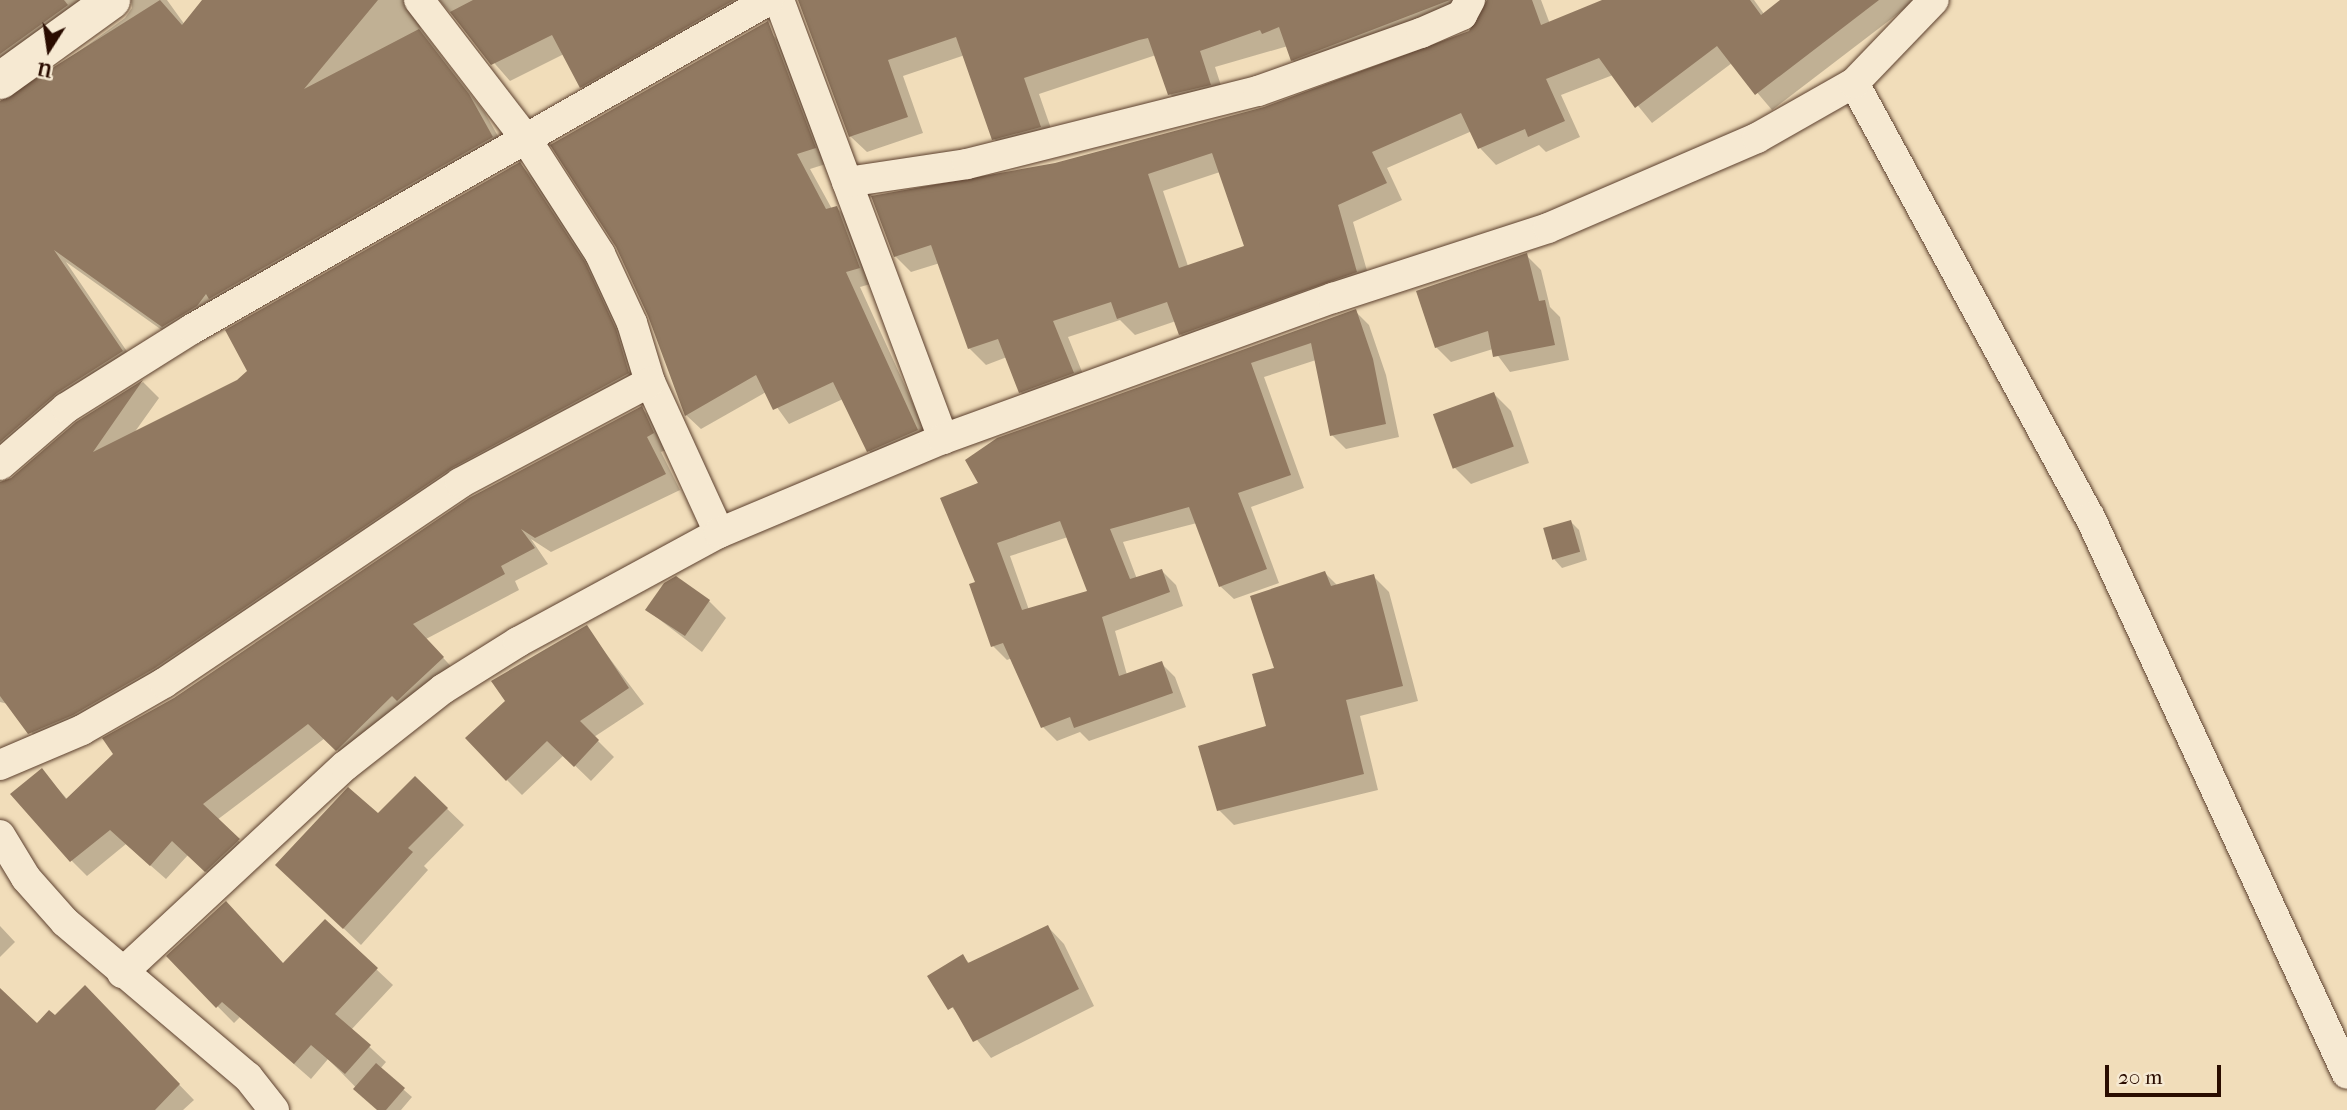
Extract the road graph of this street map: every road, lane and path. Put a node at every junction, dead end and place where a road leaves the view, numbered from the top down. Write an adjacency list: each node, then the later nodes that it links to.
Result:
1 (111, 0): 7 (street)
2 (419, 0): 9 (street)
3 (769, 0): 9 (street)
4 (779, 0): 10 (street)
5 (1470, 0): 10 (street)
6 (1934, 0): 8 (street)
7 (0, 80)
8 (1854, 83): 12 (street); 18 (street)
9 (526, 139): 11 (street); 13 (street)
10 (846, 182): 12 (street)
11 (650, 382): 14 (street); 15 (street)
12 (943, 439): 14 (street)
13 (0, 465)
14 (719, 533): 17 (street)
15 (0, 765)
16 (0, 835): 17 (street)
17 (122, 973): 19 (street)
18 (2347, 1074)
19 (274, 1110)

